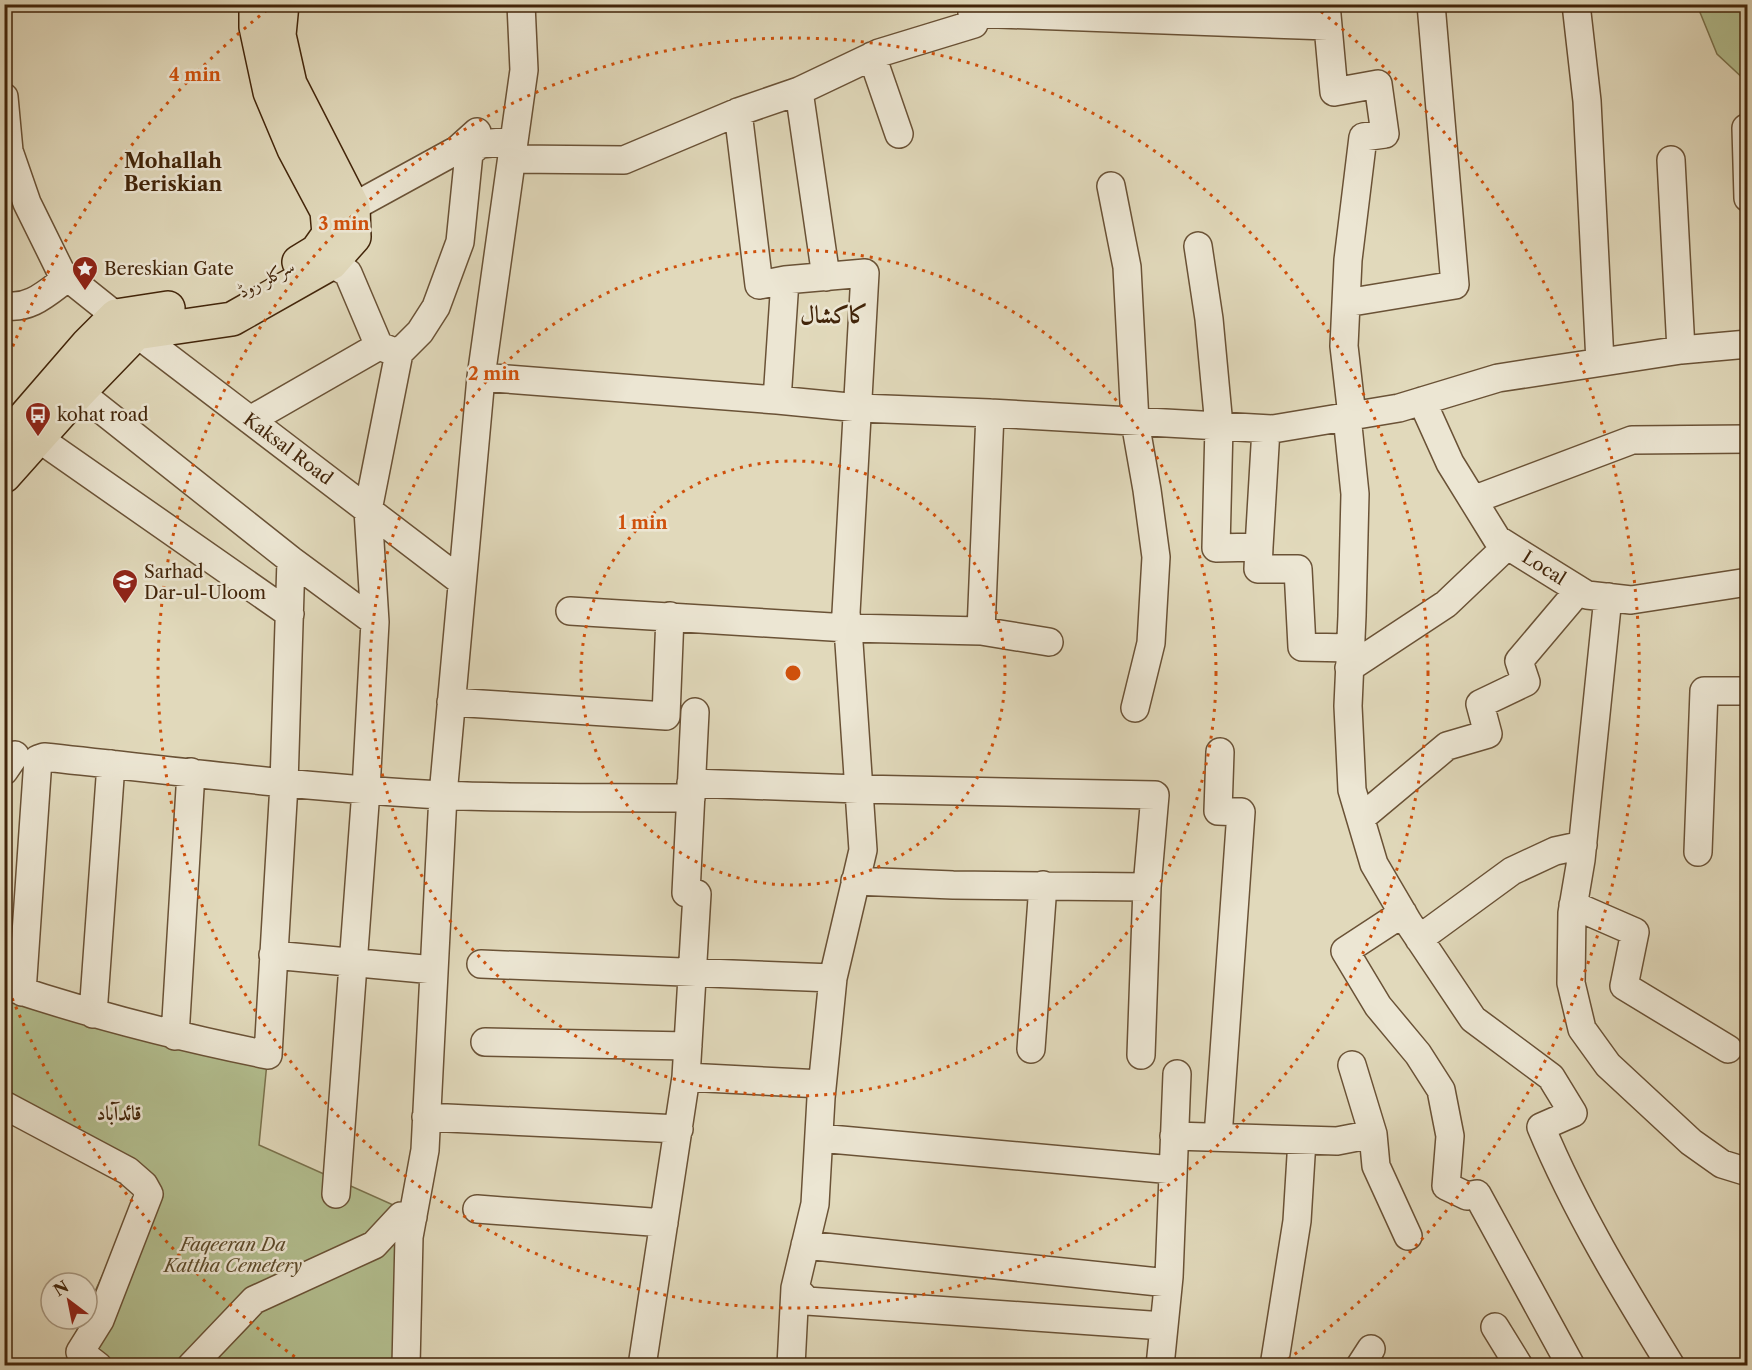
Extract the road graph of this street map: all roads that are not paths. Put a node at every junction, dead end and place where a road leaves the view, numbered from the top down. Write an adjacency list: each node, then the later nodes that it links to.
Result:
1 (256, 4): 19 (main road)
2 (282, 4): 17 (main road)
3 (521, 4): 13 (street)
4 (1431, 4): 23 (street)
5 (1576, 4): 29 (street)
6 (1316, 15): 7 (street); 23 (street)
7 (872, 56): 8 (street); 12 (street)
8 (799, 91): 10 (street); 20 (street)
9 (4, 97): 21 (street, Kaksal Road)
10 (738, 112): 13 (street); 22 (street)
11 (1746, 128): 16 (street)
12 (899, 134)
13 (514, 141): 17 (street); 27 (street); 30 (street)
14 (1671, 160): 28 (street)
15 (1111, 186): 38 (street)
16 (1748, 198)
17 (353, 207): 19 (main road, سرکلر روڈ)
18 (1198, 246): 39 (street)
19 (324, 257): 25 (main road, سرکلر روڈ); 27 (street)
20 (826, 277): 22 (street); 34 (street)
21 (68, 278): 24 (street); 25 (street, Kaksal Road)
22 (784, 280): 32 (street)
23 (1346, 303): 36 (street)
24 (4, 305)
25 (126, 325): 31 (main road); 37 (street, Kaksal Road); 43 (main road)
26 (1748, 344): 28 (street)
27 (389, 350): 37 (street); 46 (street)
28 (1681, 350): 29 (street)
29 (1600, 362): 33 (street)
30 (481, 377): 32 (street); 50 (street)
31 (78, 393): 41 (main road); 49 (street)
32 (777, 400): 34 (street)
33 (1422, 401): 36 (street); 45 (street, Local)
34 (859, 408): 35 (street); 58 (street)
35 (990, 413): 38 (street); 59 (street)
36 (1350, 416): 40 (street); 61 (street)
37 (250, 420): 46 (street, Kaksal Road)
38 (1135, 422): 39 (street); 64 (street)
39 (1219, 426): 40 (street); 48 (street)
40 (1266, 429): 48 (street)
41 (38, 438): 44 (main road); 55 (street)
42 (1748, 439): 45 (street)
43 (4, 441)
44 (4, 476)
45 (1473, 501): 47 (street, Local)
46 (368, 510): 50 (street, Kaksal Road); 57 (street)
47 (1507, 546): 52 (street, Local); 61 (street)
48 (1259, 548): 61 (street)
49 (291, 560): 55 (street); 57 (street)
50 (462, 581): 63 (street)
51 (1748, 582): 53 (street, Local)
52 (1579, 590): 53 (street, Local); 74 (street)
53 (1608, 597): 75 (street)
54 (570, 611): 56 (street)
55 (290, 614): 69 (street)
56 (670, 616): 58 (street); 63 (street)
57 (375, 622): 71 (street)
58 (848, 628): 59 (street); 70 (street)
59 (981, 631): 60 (street)
60 (1049, 642)
61 (1350, 658): 74 (street)
62 (1748, 691): 76 (street)
63 (451, 702): 73 (street)
64 (1135, 708)
65 (695, 712): 72 (street)
66 (1220, 752): 106 (street)
67 (111, 765): 68 (street); 89 (street); 90 (street)
68 (191, 772): 69 (street); 91 (street)
69 (284, 784): 71 (street); 83 (street)
70 (858, 789): 72 (street); 77 (street); 79 (street)
71 (366, 790): 73 (street); 84 (street)
72 (691, 790): 73 (street); 87 (street)
73 (443, 795): 86 (street)
74 (1360, 818): 81 (street)
75 (1583, 845): 80 (street); 82 (street)
76 (1698, 852)
77 (855, 881): 78 (street); 88 (street)
78 (1043, 885): 79 (street); 94 (street)
79 (1147, 887): 96 (street)
80 (1574, 905): 95 (street); 110 (street)
81 (1403, 913): 82 (street); 121 (street)
82 (1419, 939): 130 (street)
83 (273, 956): 84 (street); 91 (street)
84 (352, 963): 86 (street); 111 (street)
85 (481, 964): 87 (street)
86 (434, 970): 102 (street)
87 (693, 971): 88 (street); 93 (street)
88 (833, 978): 100 (street)
89 (13, 989): 90 (street)
90 (93, 1014): 91 (street)
91 (175, 1036)
92 (485, 1042): 93 (street)
93 (688, 1046): 99 (street)
94 (1031, 1049)
95 (1728, 1049)
96 (1141, 1055)
97 (1352, 1065): 104 (street)
98 (1177, 1074): 105 (street)
99 (686, 1077): 100 (street); 103 (street)
100 (822, 1084): 107 (street)
101 (4, 1105): 122 (street)
102 (426, 1117): 103 (street); 113 (street)
103 (678, 1129): 114 (street)
104 (1373, 1134): 108 (street); 115 (street)
105 (1174, 1136): 106 (street); 109 (street)
106 (1218, 1137): 108 (street)
107 (819, 1138): 109 (street); 116 (street)
108 (1302, 1140): 128 (street)
109 (1173, 1170): 117 (street)
110 (1748, 1172)
111 (336, 1194)
112 (477, 1209): 114 (street)
113 (413, 1216): 123 (street); 124 (street)
114 (664, 1223): 125 (street)
115 (1408, 1236)
116 (805, 1245): 117 (street); 118 (street)
117 (1168, 1283): 119 (street)
118 (795, 1288): 119 (street); 126 (street)
119 (1164, 1326): 127 (street)
120 (1495, 1327): 129 (street)
121 (1563, 1363)
122 (98, 1365)
123 (191, 1365)
124 (406, 1365)
125 (642, 1365)
126 (791, 1365)
127 (1160, 1365)
128 (1274, 1365)
129 (1519, 1365)
130 (1671, 1365)

